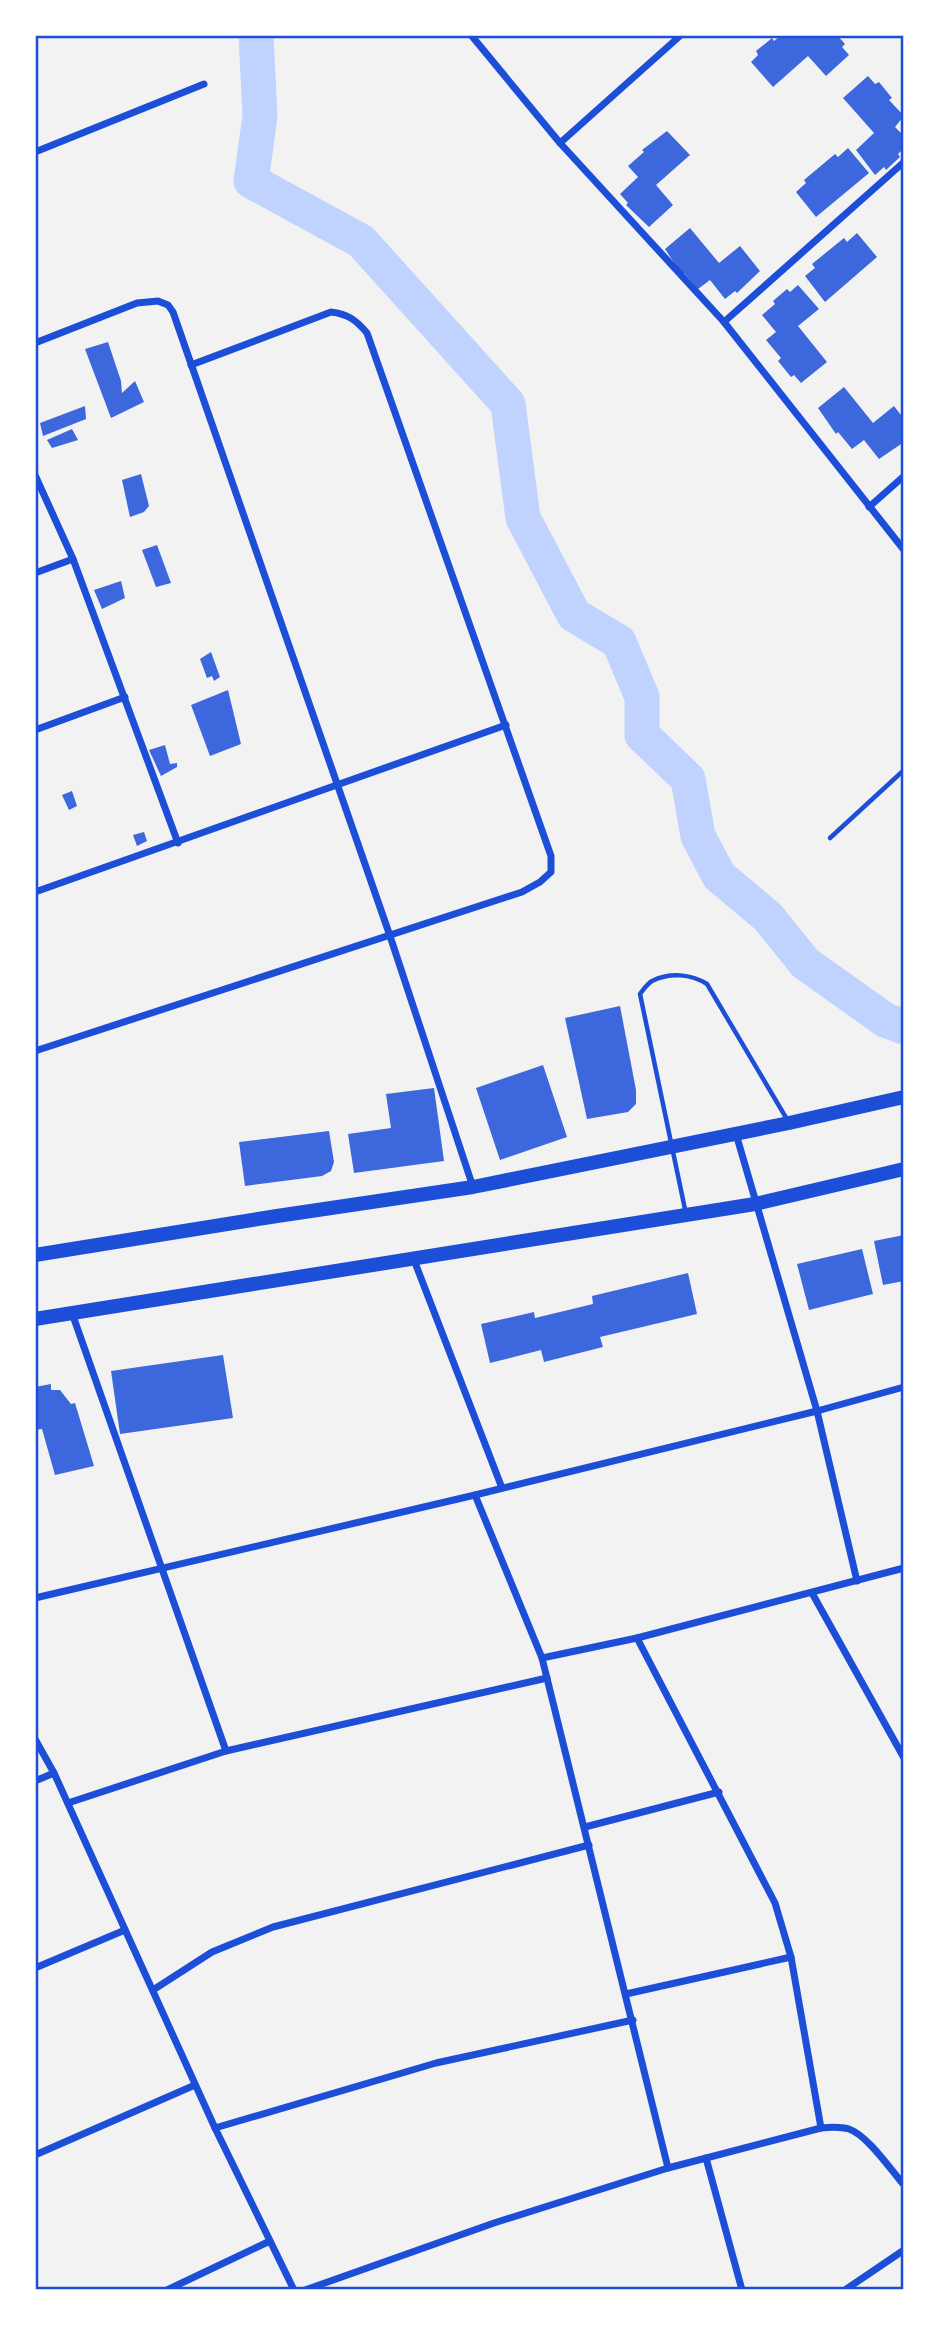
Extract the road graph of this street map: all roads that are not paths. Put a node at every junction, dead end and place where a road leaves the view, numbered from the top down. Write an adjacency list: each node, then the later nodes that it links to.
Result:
1 (471, 35): 4 (street)
2 (681, 35): 4 (street)
3 (204, 84): 5 (street)
4 (560, 143): 7 (street)
5 (35, 152)
6 (904, 162): 7 (street)
7 (724, 322): 12 (street)
8 (35, 343): 9 (street)
9 (191, 365): 17 (street); 20 (street)
10 (35, 475): 14 (street)
11 (904, 477): 12 (street)
12 (869, 507): 13 (street)
13 (904, 550)
14 (74, 559): 15 (street); 16 (street)
15 (35, 573)
16 (125, 697): 18 (street); 22 (street)
17 (506, 725): 20 (street); 24 (street)
18 (35, 730)
19 (904, 770): 21 (lane)
20 (336, 786): 22 (street); 24 (street)
21 (830, 838)
22 (178, 843): 23 (street)
23 (35, 892)
24 (390, 936): 25 (street); 31 (street)
25 (35, 1051)
26 (904, 1097): 27 (main road)
27 (789, 1123): 28 (main road); 29 (lane)
28 (736, 1134): 29 (main road); 32 (street)
29 (671, 1147): 31 (main road); 33 (lane)
30 (904, 1169): 32 (main road)
31 (473, 1187): 34 (main road)
32 (755, 1204): 33 (main road); 39 (street)
33 (686, 1215): 35 (main road)
34 (35, 1255)
35 (414, 1260): 36 (main road); 40 (street)
36 (72, 1313): 37 (main road); 42 (street)
37 (35, 1319)
38 (904, 1387): 39 (street)
39 (817, 1411): 40 (street); 44 (street)
40 (502, 1488): 41 (street)
41 (475, 1495): 42 (street); 48 (street)
42 (162, 1569): 46 (street); 51 (street)
43 (904, 1569): 44 (street)
44 (858, 1581): 45 (street)
45 (812, 1593): 47 (street); 52 (street)
46 (35, 1598)
47 (638, 1638): 48 (street); 55 (street)
48 (542, 1658): 49 (street)
49 (547, 1678): 51 (street); 57 (street)
50 (35, 1738): 53 (street)
51 (226, 1751): 56 (street)
52 (904, 1758)
53 (54, 1773): 54 (street); 56 (street)
54 (35, 1781)
55 (719, 1793): 57 (street); 60 (street)
56 (68, 1803): 59 (street)
57 (585, 1827): 58 (street)
58 (589, 1845): 62 (street); 63 (street)
59 (125, 1930): 61 (street); 62 (street)
60 (791, 1957): 63 (street); 67 (street)
61 (35, 1968)
62 (153, 1990): 65 (street)
63 (626, 1994): 64 (street)
64 (633, 2020): 66 (street); 70 (street)
65 (195, 2085): 66 (street); 68 (street)
66 (215, 2128): 72 (street)
67 (821, 2128): 69 (street); 71 (street)
68 (35, 2155)
69 (705, 2158): 70 (street); 77 (street)
70 (668, 2168): 76 (street)
71 (904, 2185)
72 (270, 2241): 74 (street); 75 (street)
73 (904, 2250): 78 (street)
74 (167, 2290)
75 (294, 2290)
76 (305, 2290)
77 (742, 2290)
78 (845, 2290)

